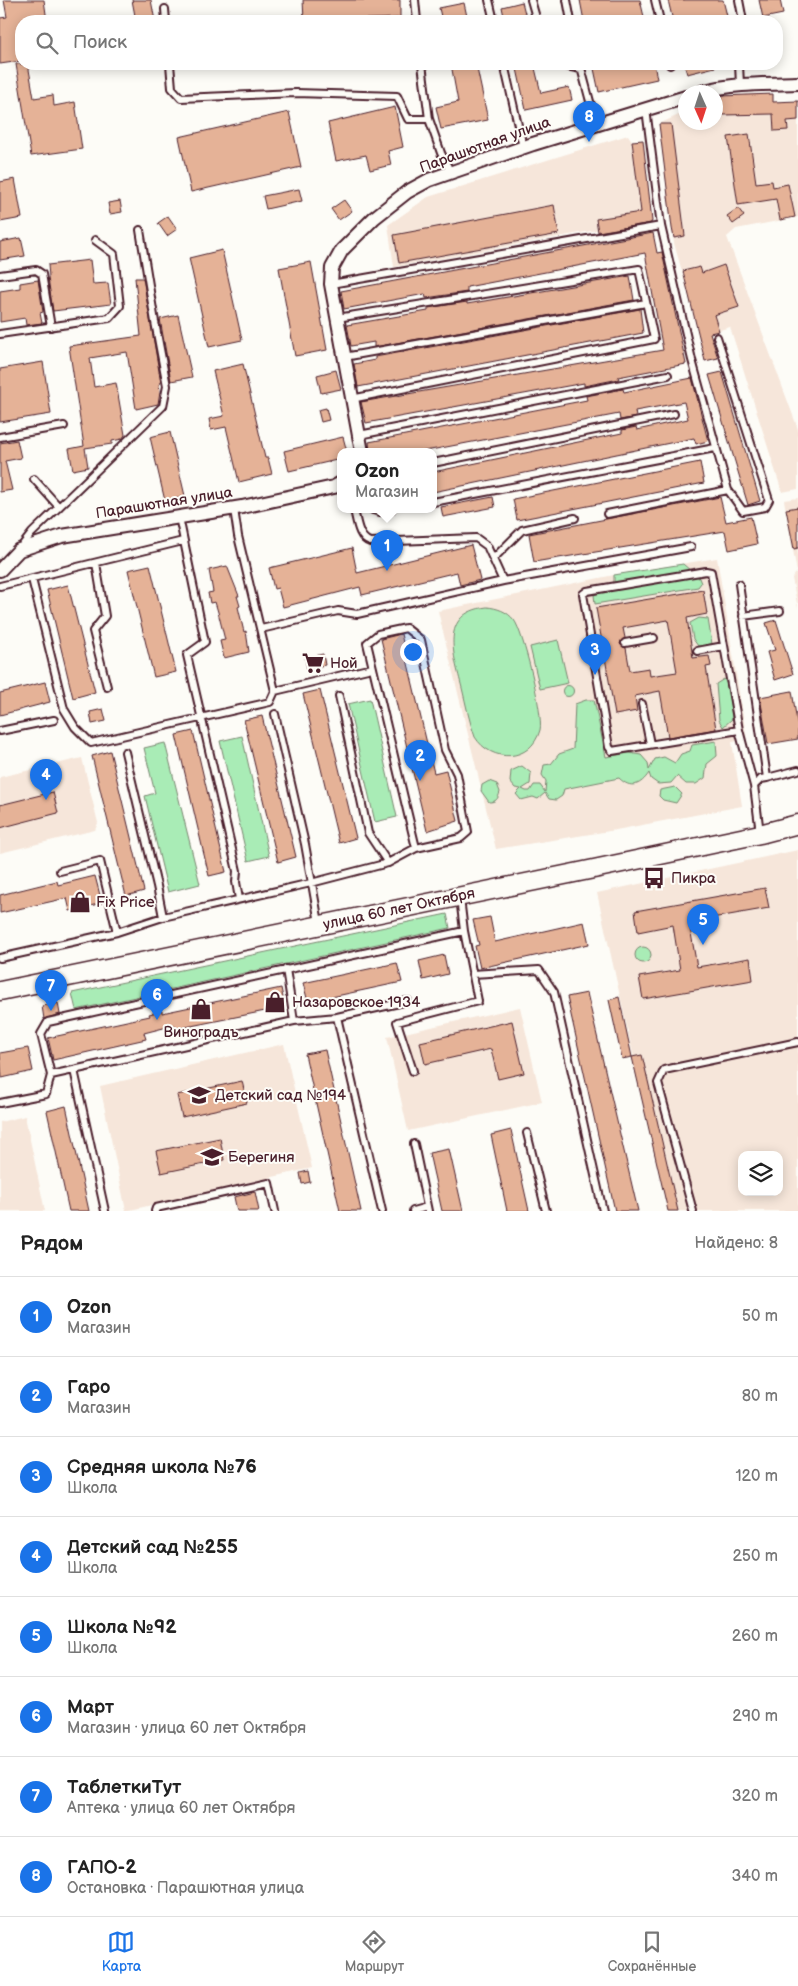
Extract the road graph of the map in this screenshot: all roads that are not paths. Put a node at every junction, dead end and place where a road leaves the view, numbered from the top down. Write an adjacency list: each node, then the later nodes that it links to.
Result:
1 (415, 0): 9 (lane)
2 (489, 0): 10 (lane)
3 (532, 0): 11 (lane)
4 (567, 0): 12 (lane)
5 (655, 0): 13 (lane)
6 (739, 0): 14 (lane)
7 (165, 10): 8 (lane)
8 (165, 15)
9 (416, 15)
10 (493, 15)
11 (536, 15)
12 (570, 15)
13 (659, 15)
14 (742, 15)
15 (170, 70): 25 (lane)
16 (423, 70): 25 (lane)
17 (505, 70): 27 (lane)
18 (582, 70): 26 (lane)
19 (739, 70): 21 (lane)
20 (798, 83): 21 (street)
21 (740, 85): 22 (street)
22 (723, 87)
23 (678, 99): 24 (street, Парашютная улица)
24 (646, 109): 26 (street, Парашютная улица); 29 (lane)
25 (428, 119): 28 (lane)
26 (596, 124): 27 (street, Парашютная улица)
27 (523, 147): 28 (street, Парашютная улица)
28 (450, 172): 33 (street, Парашютная улица)
29 (662, 226): 33 (lane); 47 (lane)
30 (140, 230): 53 (lane)
31 (95, 240): 36 (lane)
32 (0, 275): 36 (lane)
33 (331, 284): 35 (street, Парашютная улица)
34 (646, 304): 35 (lane); 39 (lane); 41 (lane)
35 (336, 318): 39 (street, Парашютная улица)
36 (50, 327): 37 (lane)
37 (0, 334)
38 (717, 337): 51 (lane)
39 (344, 357): 41 (street, Парашютная улица)
40 (668, 375): 44 (lane)
41 (352, 399): 44 (street, Парашютная улица)
42 (674, 414): 48 (lane)
43 (64, 426): 45 (lane)
44 (359, 435): 46 (street, Парашютная улица)
45 (0, 437)
46 (361, 448)
47 (716, 448): 51 (lane); 52 (lane)
48 (437, 462)
49 (34, 479): 53 (lane)
50 (337, 485): 54 (street, Парашютная улица)
51 (728, 490): 56 (lane)
52 (437, 501)
53 (59, 507): 61 (lane)
54 (234, 509): 57 (street, Парашютная улица); 71 (lane)
55 (355, 513): 62 (lane)
56 (607, 514)
57 (179, 517): 59 (lane); 61 (street, Парашютная улица)
58 (575, 518): 62 (lane)
59 (183, 541): 63 (lane); 84 (lane)
60 (691, 547): 66 (lane)
61 (18, 550): 64 (street)
62 (493, 559): 66 (lane)
63 (96, 563): 65 (lane); 79 (lane)
64 (0, 570)
65 (32, 579): 68 (lane); 84 (lane)
66 (503, 581): 71 (lane)
67 (739, 584): 70 (lane)
68 (0, 586)
69 (780, 610): 70 (lane)
70 (743, 616): 91 (lane)
71 (262, 629): 80 (lane)
72 (654, 638): 73 (lane)
73 (625, 643)
74 (724, 646): 76 (lane); 77 (lane); 86 (lane)
75 (603, 647): 76 (lane)
76 (593, 648): 88 (lane)
77 (696, 650)
78 (372, 668): 80 (lane); 95 (lane); 95 (lane)
79 (106, 687)
80 (275, 691): 84 (lane)
81 (339, 696): 96 (lane)
82 (642, 704): 88 (lane)
83 (275, 714): 98 (lane)
84 (201, 718): 100 (lane)
85 (54, 720): 87 (lane)
86 (739, 730): 88 (lane); 92 (lane)
87 (0, 732)
88 (650, 744)
89 (125, 752): 101 (lane)
90 (798, 770): 91 (lane)
91 (767, 778): 92 (lane)
92 (754, 786): 94 (lane)
93 (798, 824): 94 (main road, улица 60 лет Октября)
94 (760, 834): 99 (main road, улица 60 лет Октября)
95 (416, 848): 96 (lane)
96 (388, 863): 98 (lane)
97 (60, 871): 104 (lane)
98 (311, 883): 100 (lane); 102 (lane)
99 (459, 896): 102 (main road, улица 60 лет Октября); 103 (lane)
100 (239, 899): 101 (lane)
101 (163, 917): 104 (lane)
102 (320, 925): 108 (main road, улица 60 лет Октября)
103 (464, 930): 106 (lane); 107 (lane)
104 (117, 932): 105 (lane)
105 (0, 958)
106 (286, 969): 111 (lane); 115 (lane)
107 (472, 974): 114 (lane); 126 (lane)
108 (0, 991)
109 (408, 1001): 110 (lane)
110 (337, 1017): 111 (lane); 123 (lane)
111 (294, 1022): 113 (lane)
112 (798, 1042): 127 (lane)
113 (74, 1070): 115 (lane); 120 (lane)
114 (413, 1070)
115 (50, 1075): 116 (lane)
116 (0, 1103)
117 (527, 1133): 125 (lane)
118 (414, 1144): 119 (lane)
119 (428, 1209): 124 (lane)
120 (105, 1211)
121 (155, 1211): 122 (lane)
122 (275, 1211)
123 (382, 1211)
124 (413, 1211)
125 (546, 1211)
126 (603, 1211)
127 (692, 1211)

